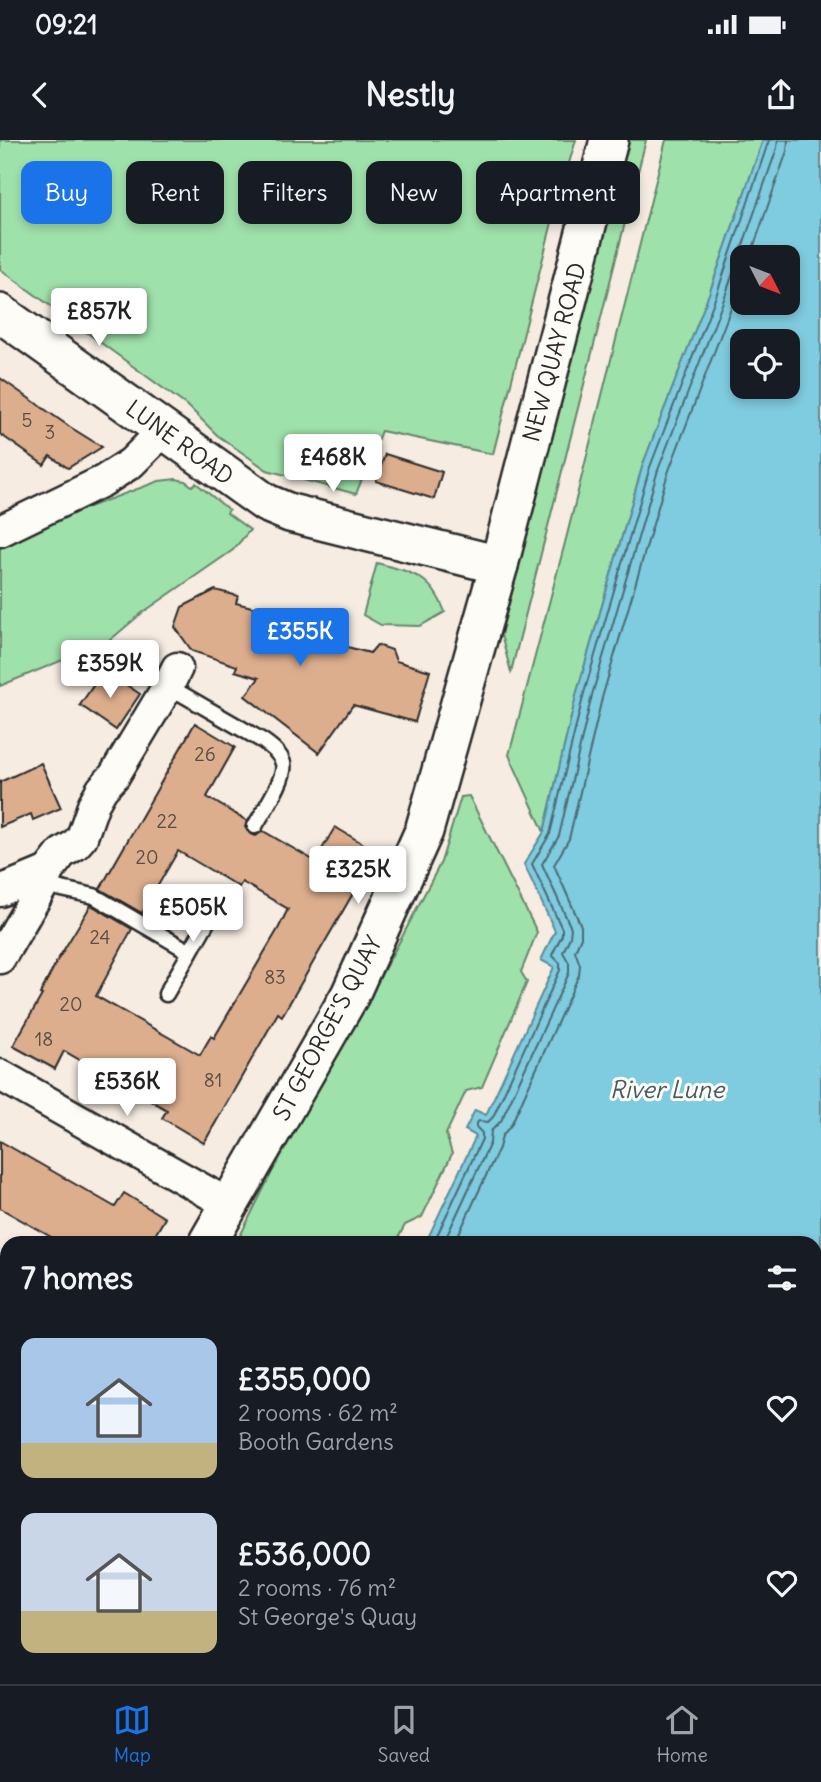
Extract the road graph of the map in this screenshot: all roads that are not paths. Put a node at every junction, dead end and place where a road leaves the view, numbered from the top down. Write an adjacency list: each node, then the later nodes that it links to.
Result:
1 (610, 140): 5 (street, NEW QUAY ROAD)
2 (0, 313): 3 (street, LUNE ROAD)
3 (164, 430): 4 (street); 5 (street, LUNE ROAD)
4 (0, 530)
5 (499, 565): 15 (street, ST GEORGE'S QUAY)
6 (172, 677): 7 (lane); 8 (street)
7 (255, 826)
8 (46, 878): 9 (street); 11 (lane); 12 (street)
9 (0, 891)
10 (214, 910): 11 (lane)
11 (190, 951): 13 (lane)
12 (0, 958)
13 (166, 994)
14 (0, 1075): 15 (street)
15 (230, 1205): 16 (street, ST GEORGE'S QUAY)
16 (212, 1236)

